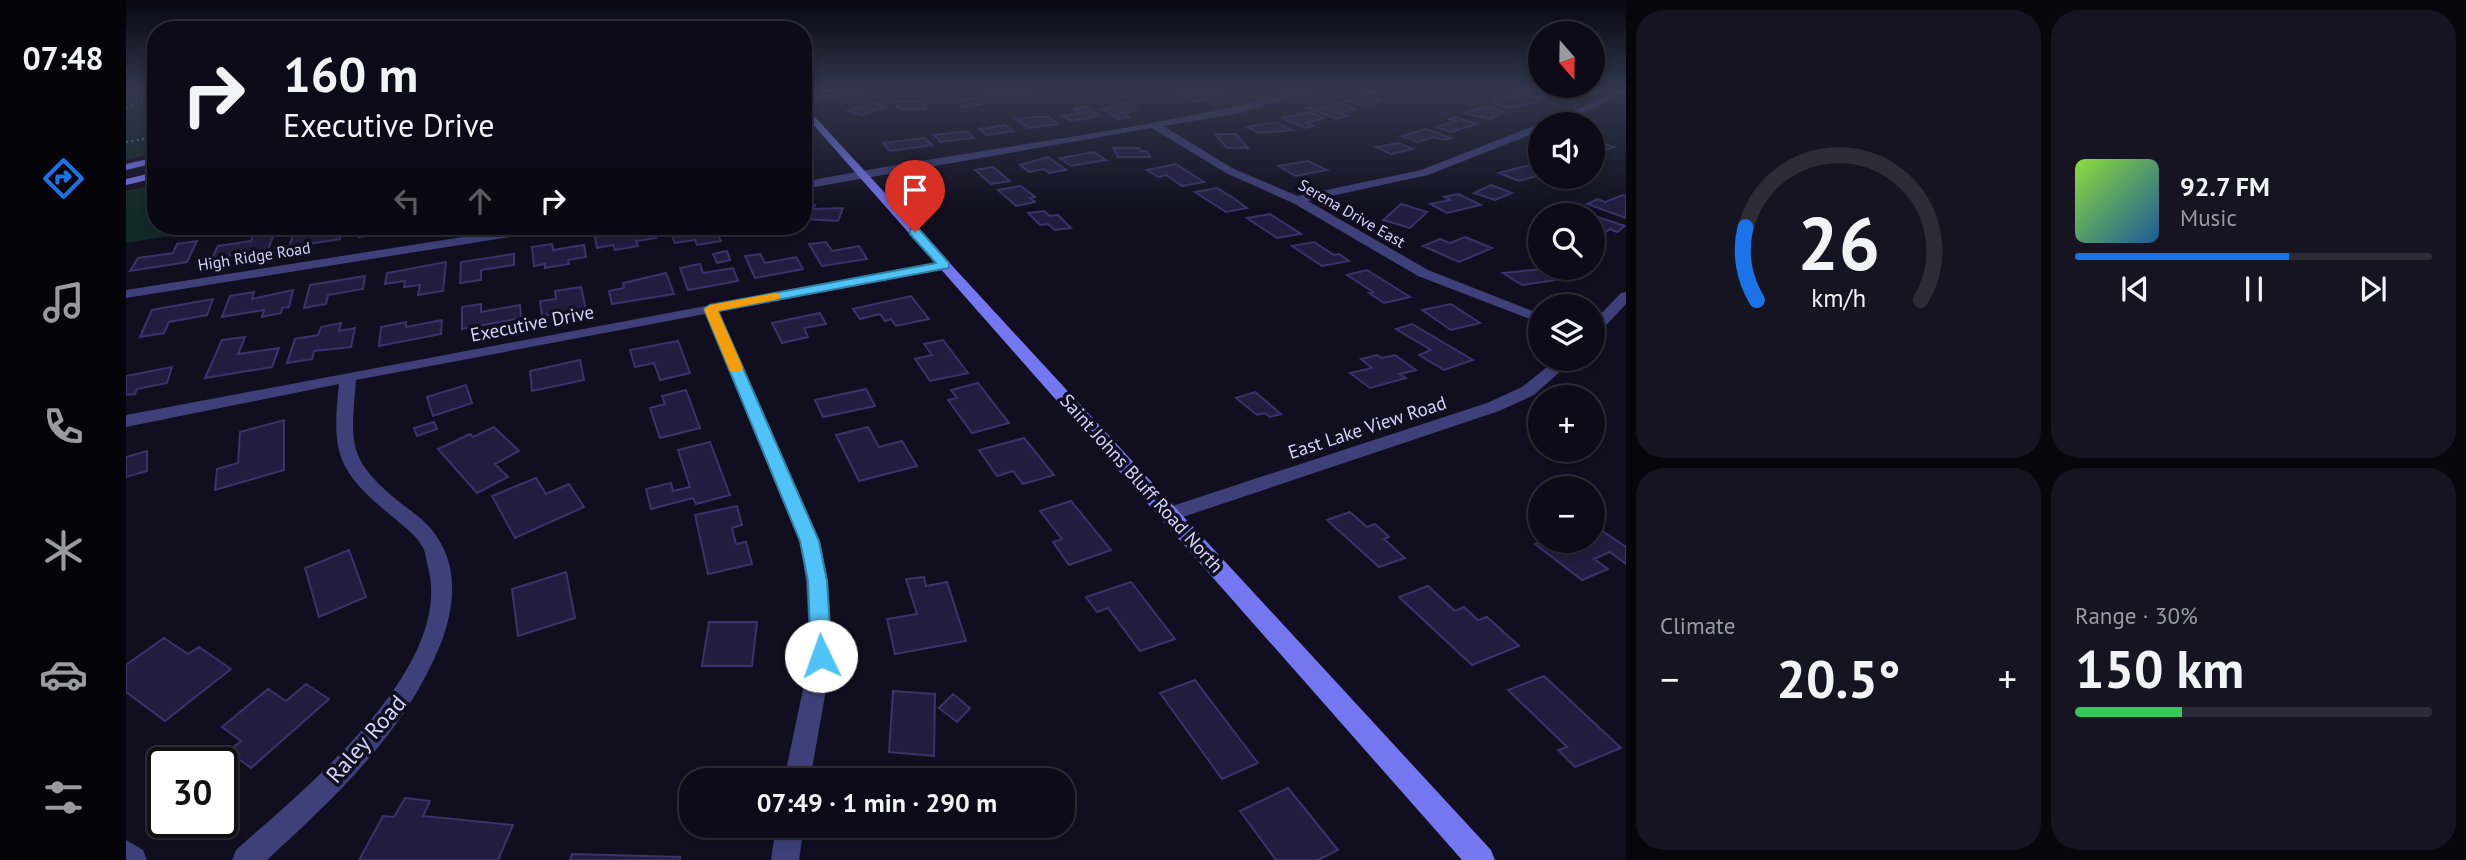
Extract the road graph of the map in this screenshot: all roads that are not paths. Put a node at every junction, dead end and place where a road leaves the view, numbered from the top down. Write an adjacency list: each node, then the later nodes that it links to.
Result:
1 (823, 130): 7 (main road, Saint Johns Bluff Road North)
2 (1123, 130): 7 (street)
3 (1162, 130): 11 (street, Serena Drive East)
4 (1528, 132): 11 (street)
5 (147, 162): 6 (main road)
6 (126, 167)
7 (862, 174): 10 (street); 13 (main road, Saint Johns Bluff Road North)
8 (147, 177): 9 (main road)
9 (126, 182)
10 (812, 184)
11 (1297, 200): 17 (street, Serena Drive East)
12 (497, 235): 14 (street, High Ridge Road)
13 (945, 265): 16 (street, Executive Drive); 22 (main road, Saint Johns Bluff Road North)
14 (126, 294)
15 (1626, 296): 18 (street)
16 (710, 309): 20 (street, Executive Drive); 23 (street)
17 (1528, 314)
18 (1605, 318)
19 (1552, 371): 22 (street, East Lake View Road)
20 (348, 377): 21 (street, Executive Drive); 27 (street, Raley Road)
21 (126, 421)
22 (1170, 514): 29 (main road, Saint Johns Bluff Road North)
23 (799, 768)
24 (788, 838): 28 (street)
25 (126, 854): 26 (street)
26 (133, 860)
27 (246, 860)
28 (785, 860)
29 (1481, 860)

